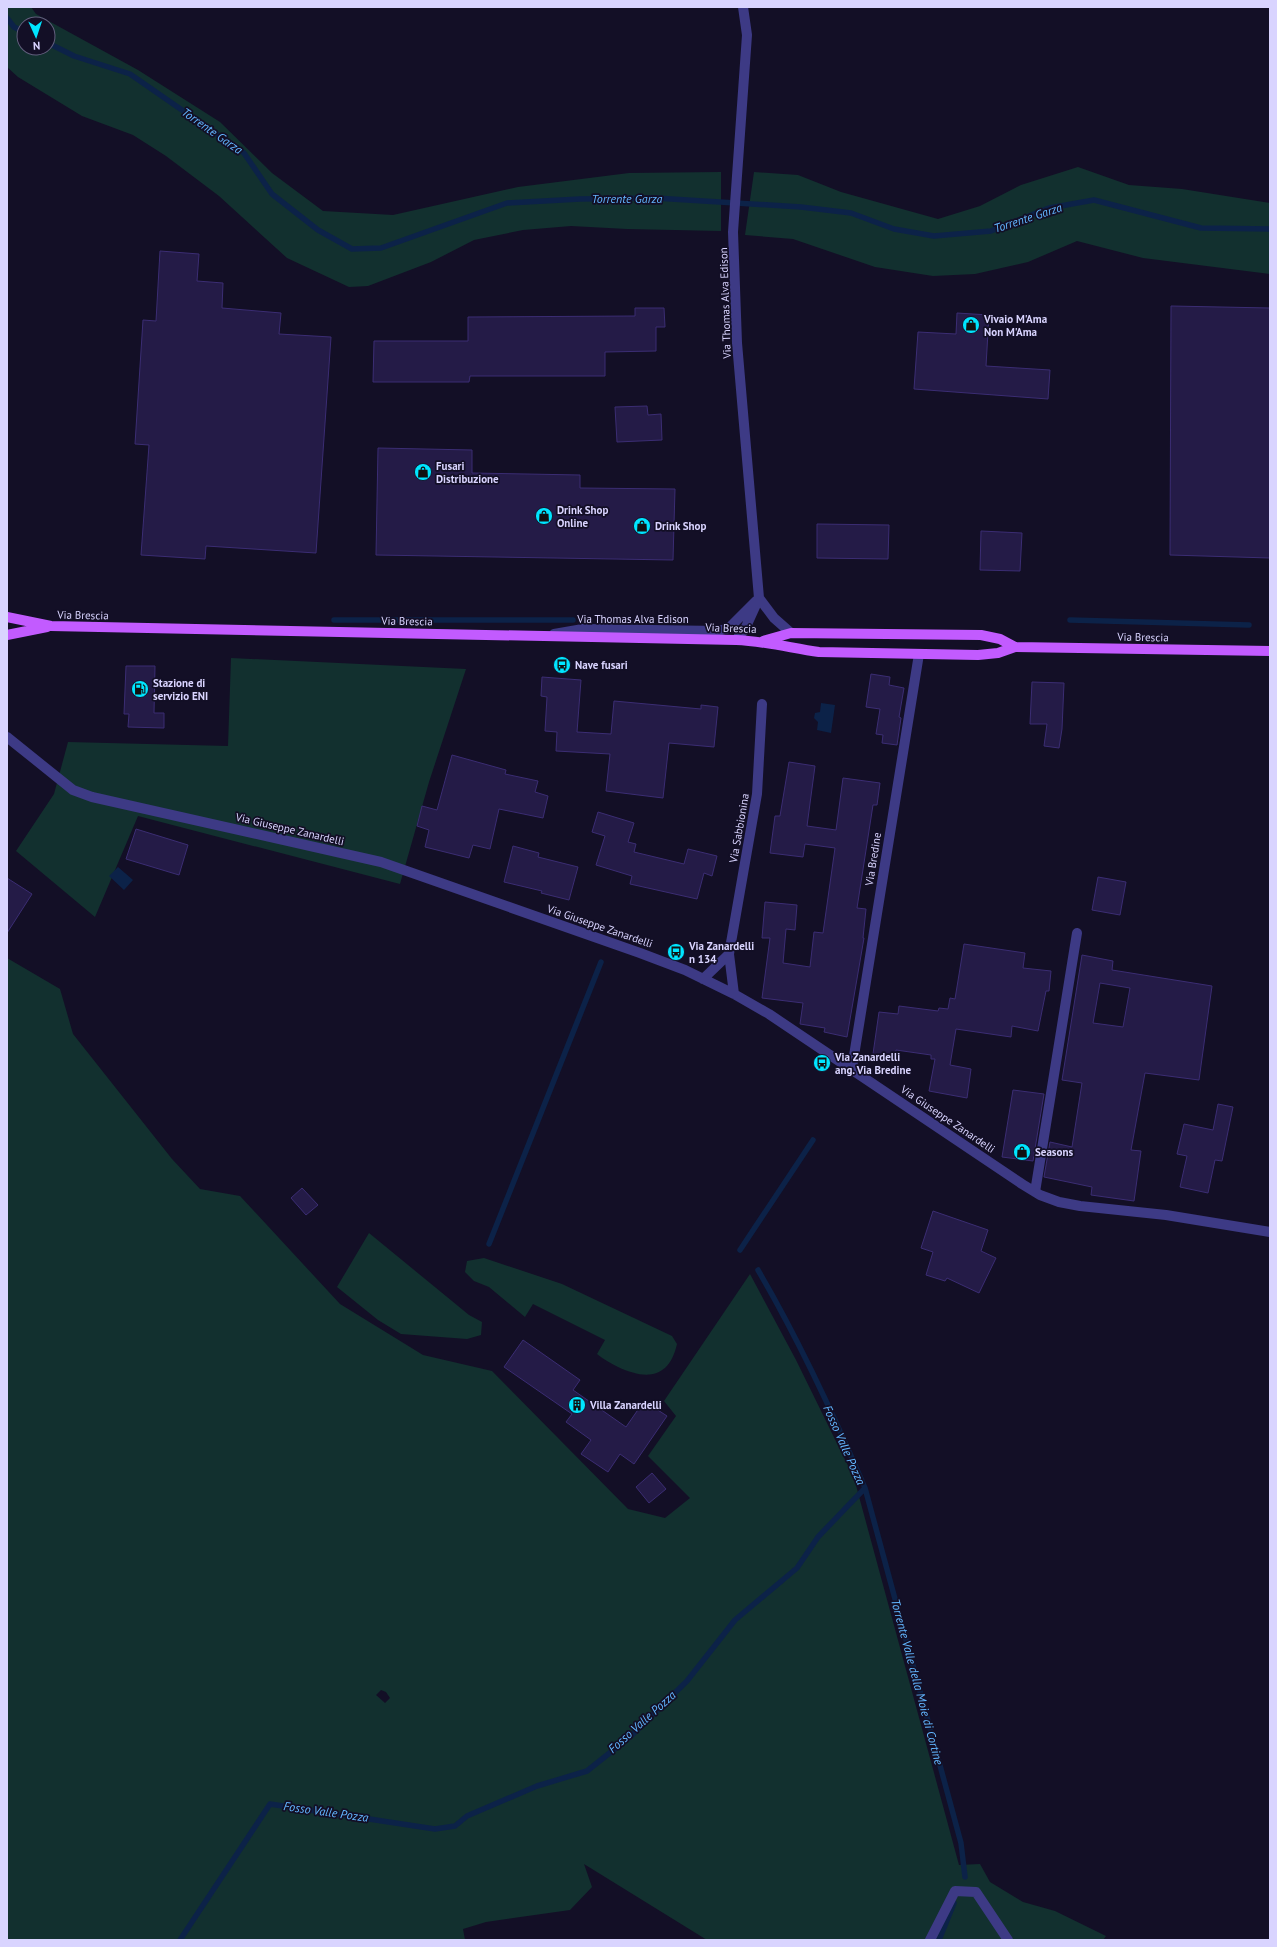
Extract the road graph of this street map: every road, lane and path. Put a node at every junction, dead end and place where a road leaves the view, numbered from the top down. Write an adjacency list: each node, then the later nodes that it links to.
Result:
1 (743, 7): 2 (street, Via Thomas Alva Edison)
2 (759, 598): 5 (street); 7 (street, Via Thomas Alva Edison); 8 (street, Via Thomas Alva Edison)
3 (7, 616): 4 (main road, Via Brescia)
4 (51, 626): 6 (main road, Via Brescia); 7 (main road, Via Brescia)
5 (791, 633): 9 (main road, Via Brescia); 10 (main road, Via Brescia)
6 (7, 635)
7 (544, 635): 8 (main road, Via Brescia)
8 (736, 640): 9 (main road, Via Brescia)
9 (763, 641): 12 (main road, Via Brescia)
10 (1015, 647): 11 (main road, Via Brescia); 12 (main road, Via Brescia)
11 (1270, 650)
12 (919, 654): 19 (street, Via Bredine)
13 (762, 704): 16 (street, Via Sabbionina)
14 (7, 738): 17 (street, Via Giuseppe Zanardelli)
15 (1077, 933): 20 (street)
16 (729, 954): 17 (street); 18 (street, Via Sabbionina)
17 (703, 978): 18 (street, Via Giuseppe Zanardelli)
18 (734, 994): 19 (street, Via Giuseppe Zanardelli)
19 (852, 1068): 20 (street, Via Giuseppe Zanardelli)
20 (1035, 1192): 21 (street, Via Giuseppe Zanardelli)
21 (1270, 1232)
22 (930, 1940): 23 (street)
23 (1008, 1940)

